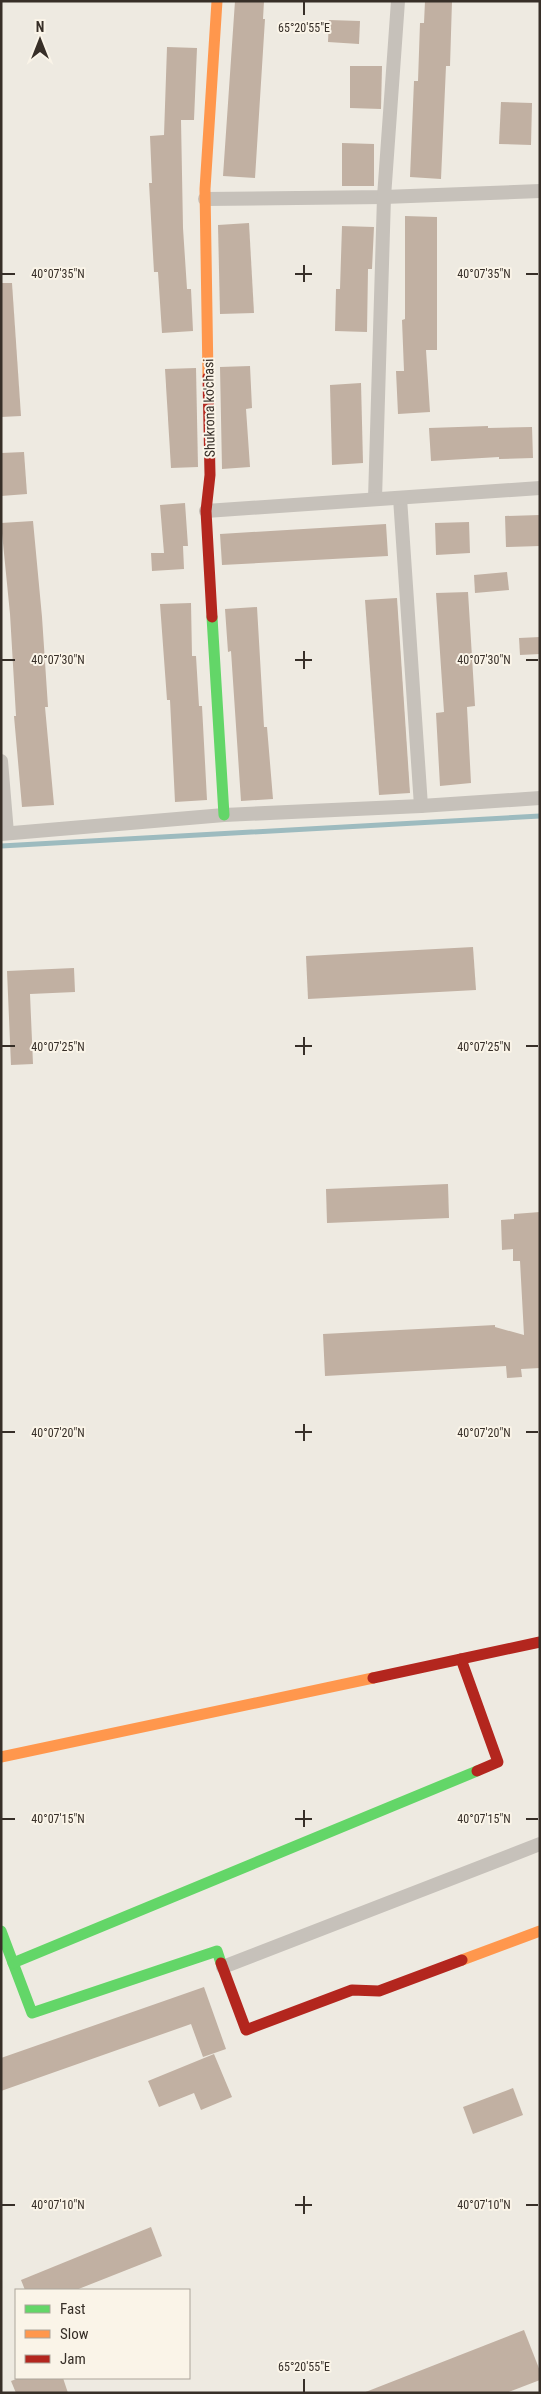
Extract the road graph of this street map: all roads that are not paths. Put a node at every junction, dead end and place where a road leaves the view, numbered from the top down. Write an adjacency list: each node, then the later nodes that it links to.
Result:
1 (217, 1): 5 (street, Shukrona ko'chasi)
2 (398, 1): 4 (street)
3 (540, 191): 4 (street)
4 (384, 197): 5 (street); 8 (street)
5 (205, 199): 9 (street, Shukrona ko'chasi)
6 (540, 488): 7 (street)
7 (400, 498): 8 (street); 12 (street)
8 (375, 499): 9 (street)
9 (206, 511): 13 (street, Shukrona ko'chasi)
10 (1, 761): 14 (street)
11 (540, 798): 12 (street)
12 (421, 806): 13 (street)
13 (224, 814): 14 (street)
14 (4, 833)
15 (540, 1642): 16 (street)
16 (462, 1659): 17 (street); 21 (street)
17 (1, 1757)
18 (540, 1844): 22 (street)
19 (1, 1931): 21 (street)
20 (540, 1931): 22 (street)
21 (13, 1963): 22 (street)
22 (223, 1968)

